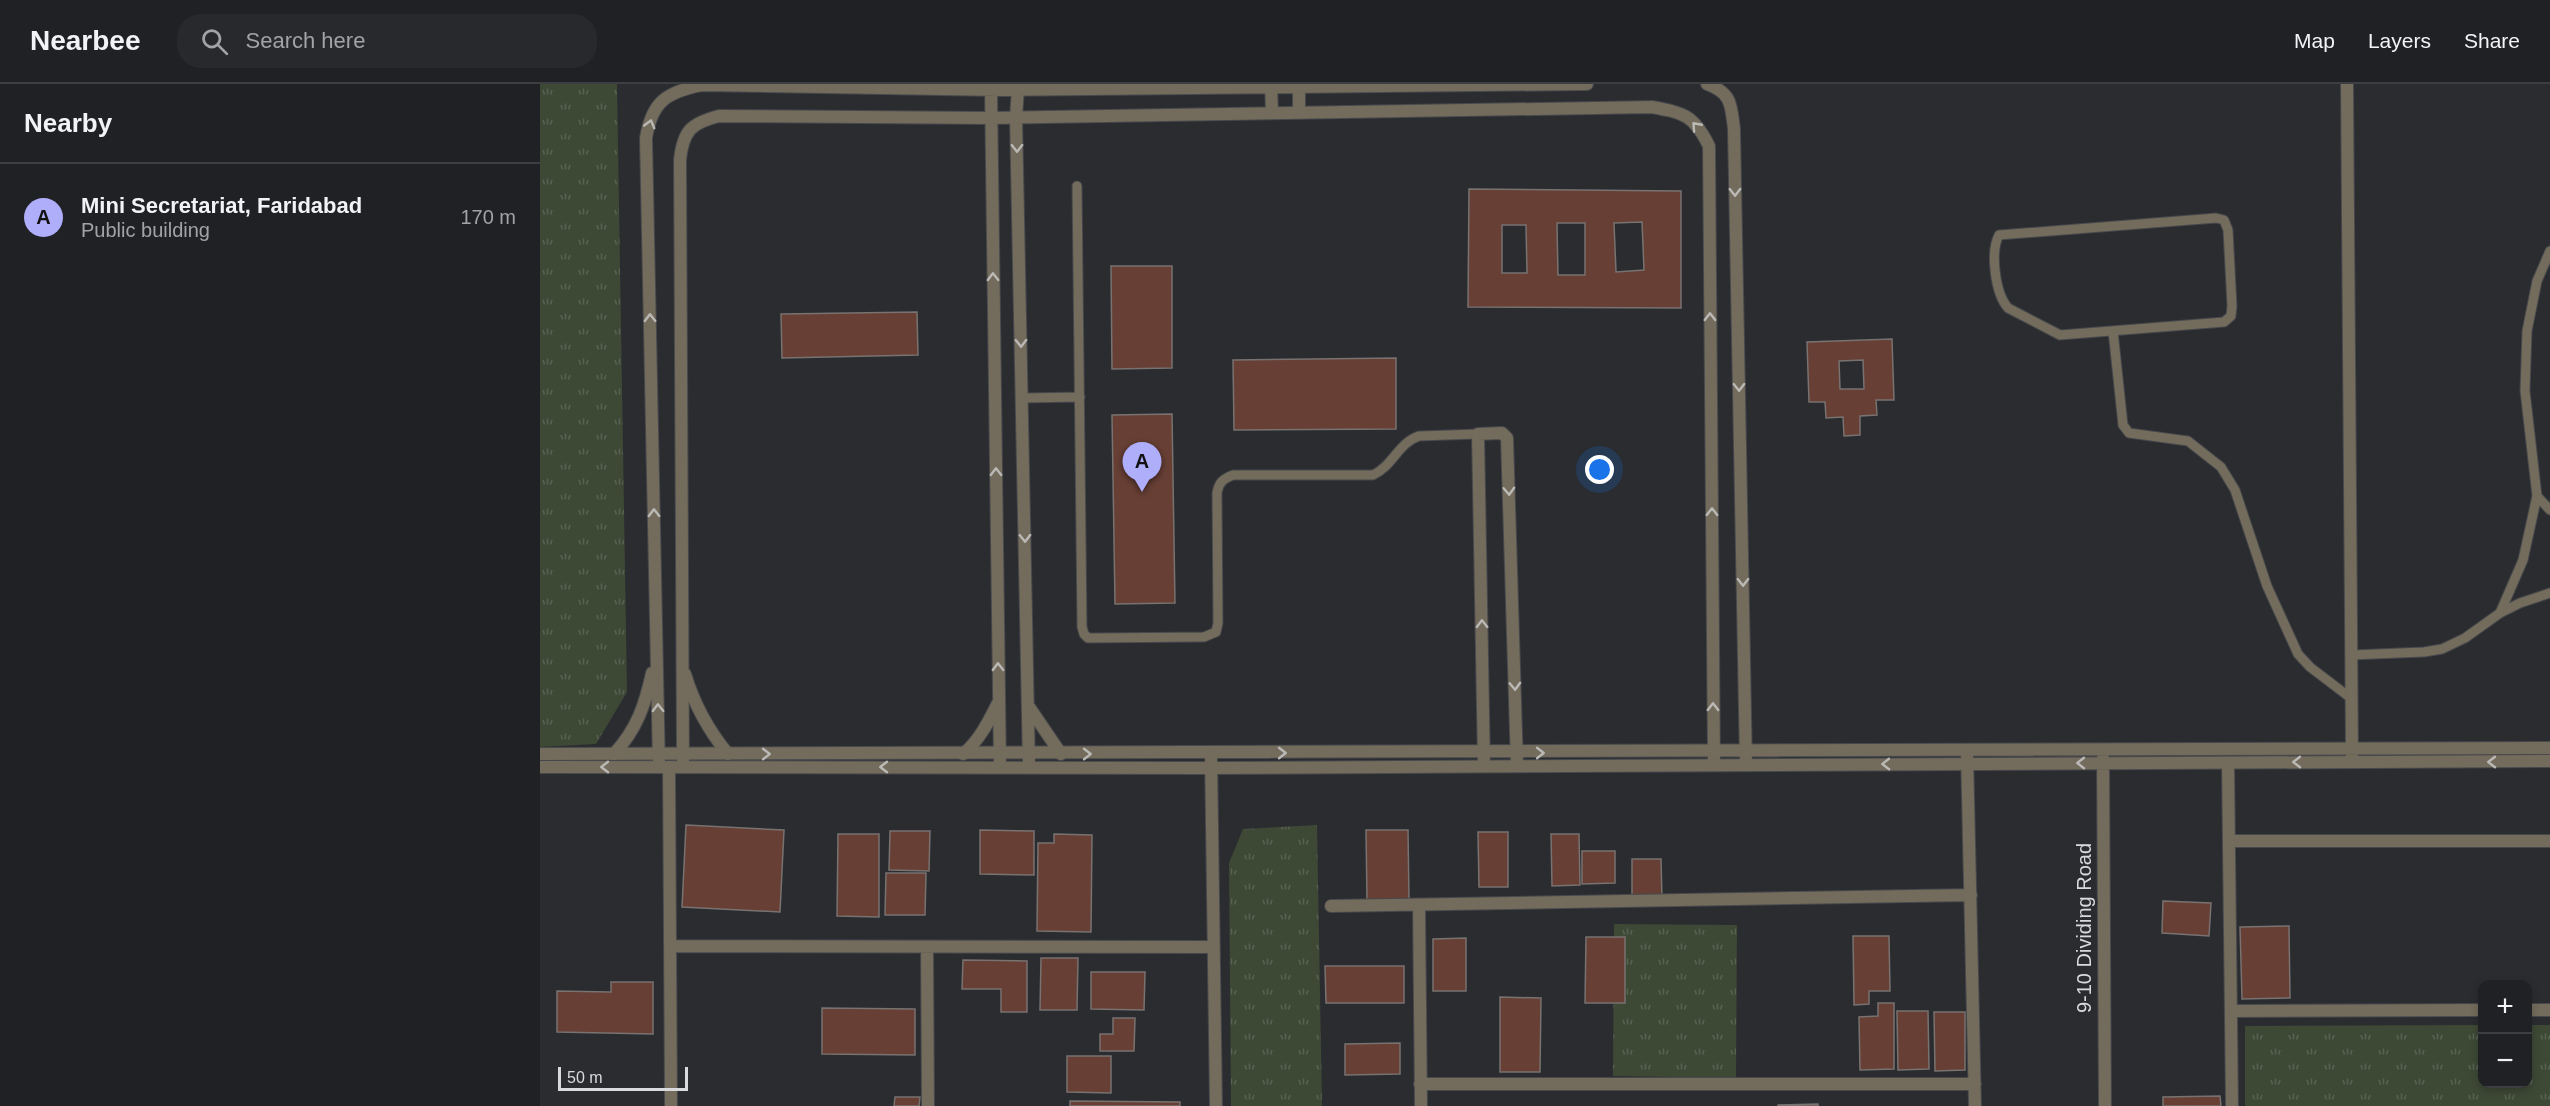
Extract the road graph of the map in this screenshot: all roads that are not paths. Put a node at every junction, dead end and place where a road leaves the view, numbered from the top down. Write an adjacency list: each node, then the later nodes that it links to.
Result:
1 (1587, 84): 4 (street)
2 (1707, 84): 35 (street, one-way to 35)
3 (2347, 84): 27 (street)
4 (1358, 85): 9 (street)
5 (917, 86): 11 (street); 26 (street, one-way to 5)
6 (1163, 86): 7 (street); 10 (street)
7 (1205, 86): 8 (street)
8 (1272, 86): 9 (street); 13 (street)
9 (1299, 86): 12 (street)
10 (1018, 89): 11 (street); 14 (street)
11 (991, 90): 15 (street)
12 (1299, 112): 13 (street); 34 (street, one-way to 12)
13 (1272, 113): 14 (street)
14 (1016, 117): 15 (street); 20 (street, one-way to 20)
15 (991, 118): 28 (street); 30 (street, one-way to 15)
16 (1077, 186): 19 (lane)
17 (2550, 251): 22 (lane)
18 (2114, 331): 18 (lane); 29 (lane)
19 (1080, 397): 20 (lane); 21 (lane)
20 (1022, 398): 31 (street, one-way to 31)
21 (1478, 434): 38 (street, one-way to 21); 39 (street, one-way to 39)
22 (2537, 496): 23 (lane); 25 (lane)
23 (2550, 510)
24 (2550, 593): 25 (lane)
25 (2500, 613): 27 (lane)
26 (656, 652): 36 (street, one-way to 26); 41 (street)
27 (2351, 655): 29 (street)
28 (681, 658): 37 (street); 42 (street)
29 (2352, 699): 33 (street)
30 (999, 701): 43 (street); 44 (street)
31 (1028, 706): 45 (street); 46 (street)
32 (2550, 748): 33 (street)
33 (2352, 749): 49 (street); 51 (street)
34 (1714, 752): 35 (street); 39 (street, one-way to 34); 53 (street)
35 (1746, 752): 48 (street); 54 (street)
36 (658, 753): 37 (street); 41 (street); 58 (street)
37 (683, 753): 42 (street); 59 (street)
38 (1484, 753): 39 (street); 47 (street, one-way to 38); 55 (street)
39 (1516, 753): 56 (street)
40 (540, 754): 41 (street)
41 (614, 754)
42 (728, 754): 43 (street, one-way to 43)
43 (963, 754): 44 (street)
44 (999, 754): 45 (street); 60 (street)
45 (1029, 754): 46 (street); 61 (street)
46 (1061, 754): 47 (street, one-way to 47)
47 (1212, 754): 62 (street)
48 (1968, 757): 49 (street); 54 (street, one-way to 54); 65 (street)
49 (2103, 757): 52 (street); 82 (street, 9-10 Dividing Road)
50 (2550, 761): 51 (street, one-way to 51)
51 (2352, 762): 52 (street, one-way to 52)
52 (2228, 763): 64 (street)
53 (1714, 765): 54 (street); 56 (street)
54 (1746, 765)
55 (1484, 766): 56 (street); 62 (street)
56 (1517, 766)
57 (540, 767): 58 (street, one-way to 57)
58 (664, 767): 59 (street); 68 (street)
59 (683, 767): 60 (street, one-way to 59)
60 (1000, 767): 61 (street)
61 (1029, 767): 62 (street)
62 (1212, 768): 70 (street)
63 (2550, 841): 64 (street)
64 (2229, 842): 74 (street)
65 (1971, 895): 67 (street); 76 (street)
66 (1330, 906): 67 (street)
67 (1419, 906): 75 (street)
68 (670, 945): 69 (street); 77 (street)
69 (927, 946): 70 (street); 78 (street)
70 (1214, 947): 79 (street)
71 (2478, 1010): 74 (street)
72 (2532, 1010): 73 (street)
73 (2550, 1010)
74 (2231, 1011): 83 (street)
75 (1420, 1084): 76 (street); 80 (street)
76 (1975, 1084): 81 (street)
77 (671, 1106)
78 (928, 1106)
79 (1215, 1106)
80 (1420, 1106)
81 (1975, 1106)
82 (2105, 1106)
83 (2232, 1106)

